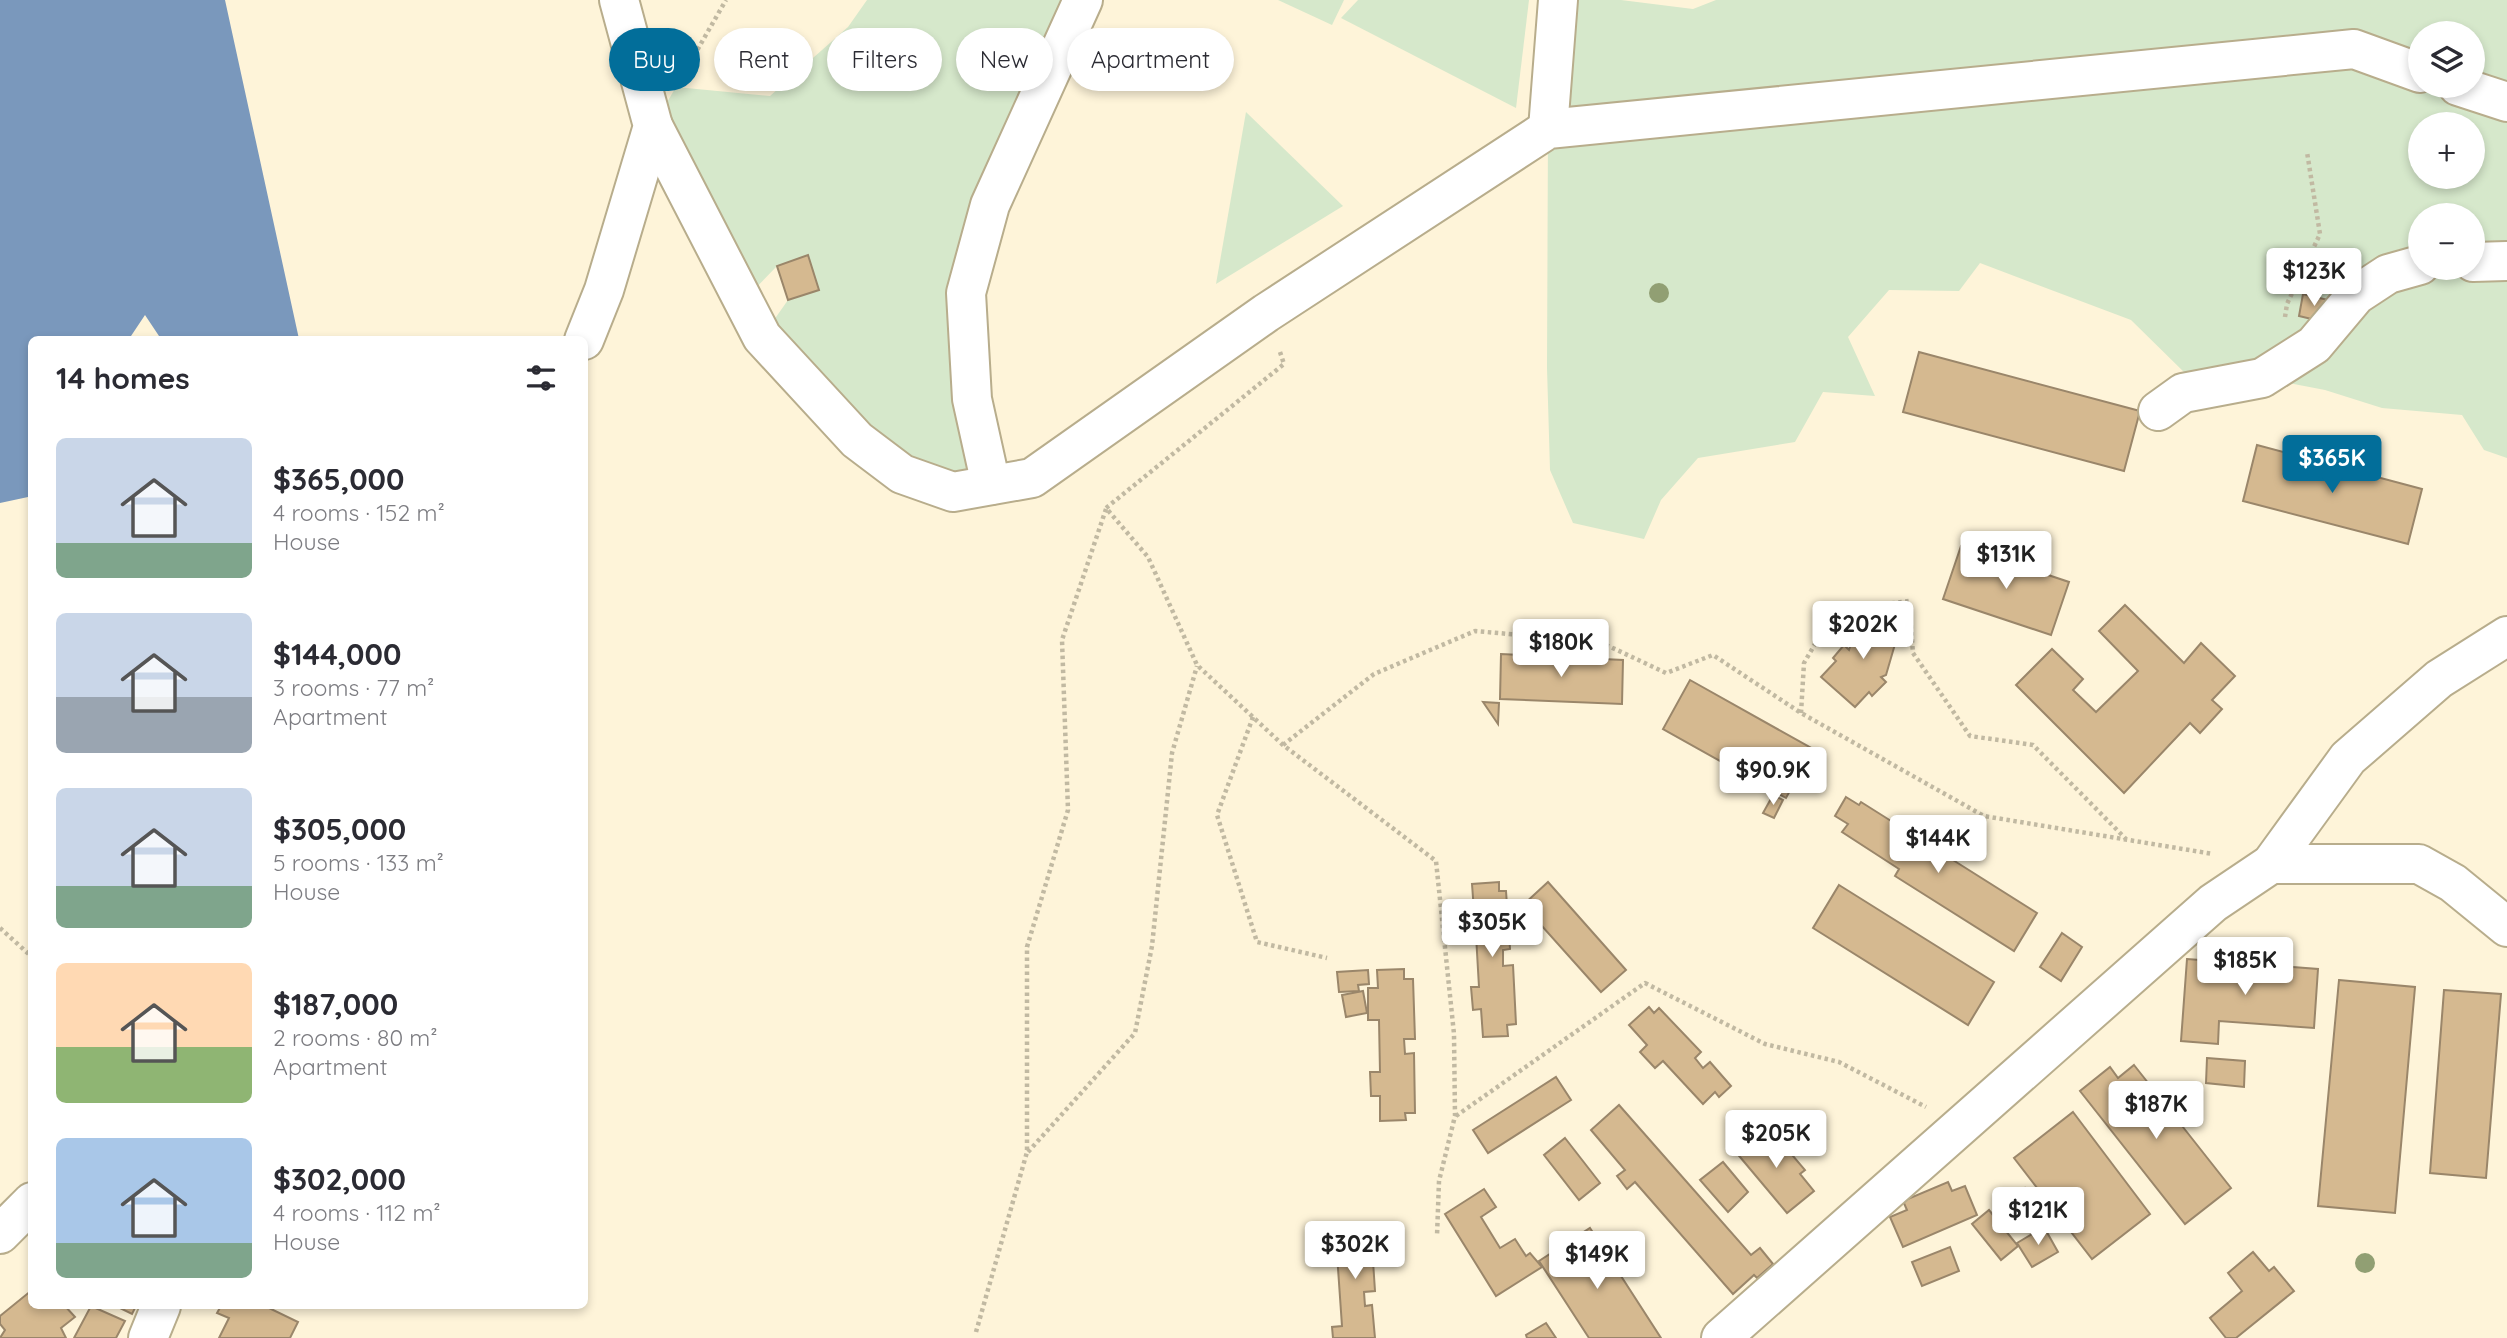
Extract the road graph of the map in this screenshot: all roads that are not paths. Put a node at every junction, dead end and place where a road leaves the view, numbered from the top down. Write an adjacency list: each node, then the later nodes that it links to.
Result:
1 (619, 0): 7 (street)
2 (1083, 0): 14 (street)
3 (1558, 0): 8 (street)
4 (2408, 69): 8 (street)
5 (2485, 95): 6 (street)
6 (2507, 102)
7 (653, 126): 12 (street); 14 (street)
8 (1548, 129): 14 (street)
9 (2507, 261): 10 (street)
10 (2485, 262)
11 (2408, 268): 13 (street)
12 (586, 336)
13 (2158, 411)
14 (991, 485)
15 (2507, 636): 16 (street)
16 (2271, 864): 17 (street); 21 (street)
17 (2507, 927)
18 (28, 1206): 19 (street)
19 (0, 1234)
20 (160, 1309): 22 (street)
21 (1724, 1337)
22 (148, 1338)

